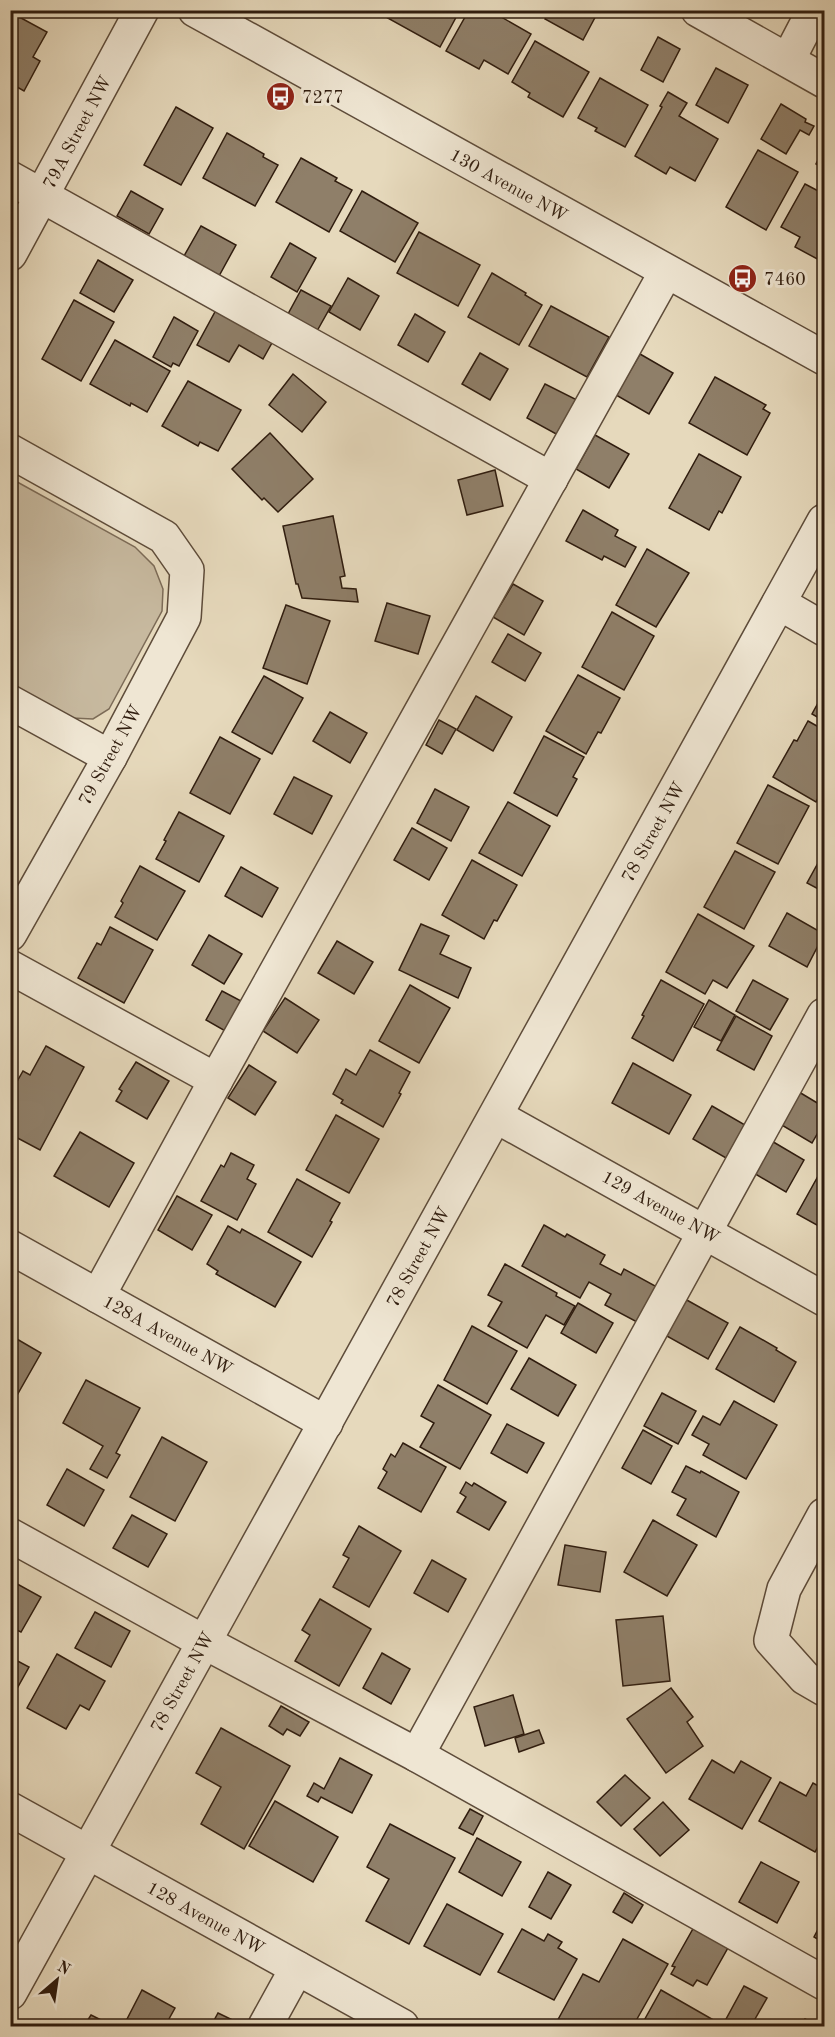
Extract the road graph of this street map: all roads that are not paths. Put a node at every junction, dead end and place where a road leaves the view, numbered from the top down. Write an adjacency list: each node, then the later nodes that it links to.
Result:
1 (142, 10): 8 (street, 79A Street NW)
2 (195, 10): 10 (street, 130 Avenue NW)
3 (698, 10): 5 (street)
4 (814, 10): 5 (street)
5 (788, 60): 6 (street)
6 (825, 81)
7 (10, 178): 8 (street)
8 (43, 196): 9 (street, 79A Street NW); 13 (street)
9 (10, 254)
10 (666, 272): 11 (street, 130 Avenue NW); 13 (street)
11 (825, 358)
12 (10, 452): 18 (street, 79 Street NW)
13 (551, 479): 22 (street)
14 (825, 521): 15 (street, 78 Street NW)
15 (779, 603): 16 (street); 23 (street, 78 Street NW)
16 (825, 629)
17 (10, 702): 18 (street)
18 (110, 757): 19 (street, 79 Street NW)
19 (10, 934)
20 (10, 967): 22 (street)
21 (825, 1015): 24 (street)
22 (216, 1080): 26 (street)
23 (496, 1116): 24 (street, 129 Avenue NW); 28 (street, 78 Street NW)
24 (704, 1231): 27 (street, 129 Avenue NW); 33 (street)
25 (10, 1247): 26 (street, 128A Avenue NW)
26 (98, 1296): 28 (street, 128A Avenue NW)
27 (825, 1299)
28 (326, 1423): 31 (street, 78 Street NW)
29 (825, 1515): 32 (street)
30 (10, 1534): 31 (street)
31 (204, 1642): 33 (street); 35 (street, 78 Street NW)
32 (825, 1689)
33 (417, 1755): 37 (street)
34 (10, 1809): 35 (street, 128 Avenue NW)
35 (88, 1852): 36 (street, 128 Avenue NW); 38 (street, 78 Street NW)
36 (297, 1968): 39 (street); 40 (street, 128 Avenue NW)
37 (825, 1983)
38 (10, 1993)
39 (265, 2026)
40 (402, 2026)

